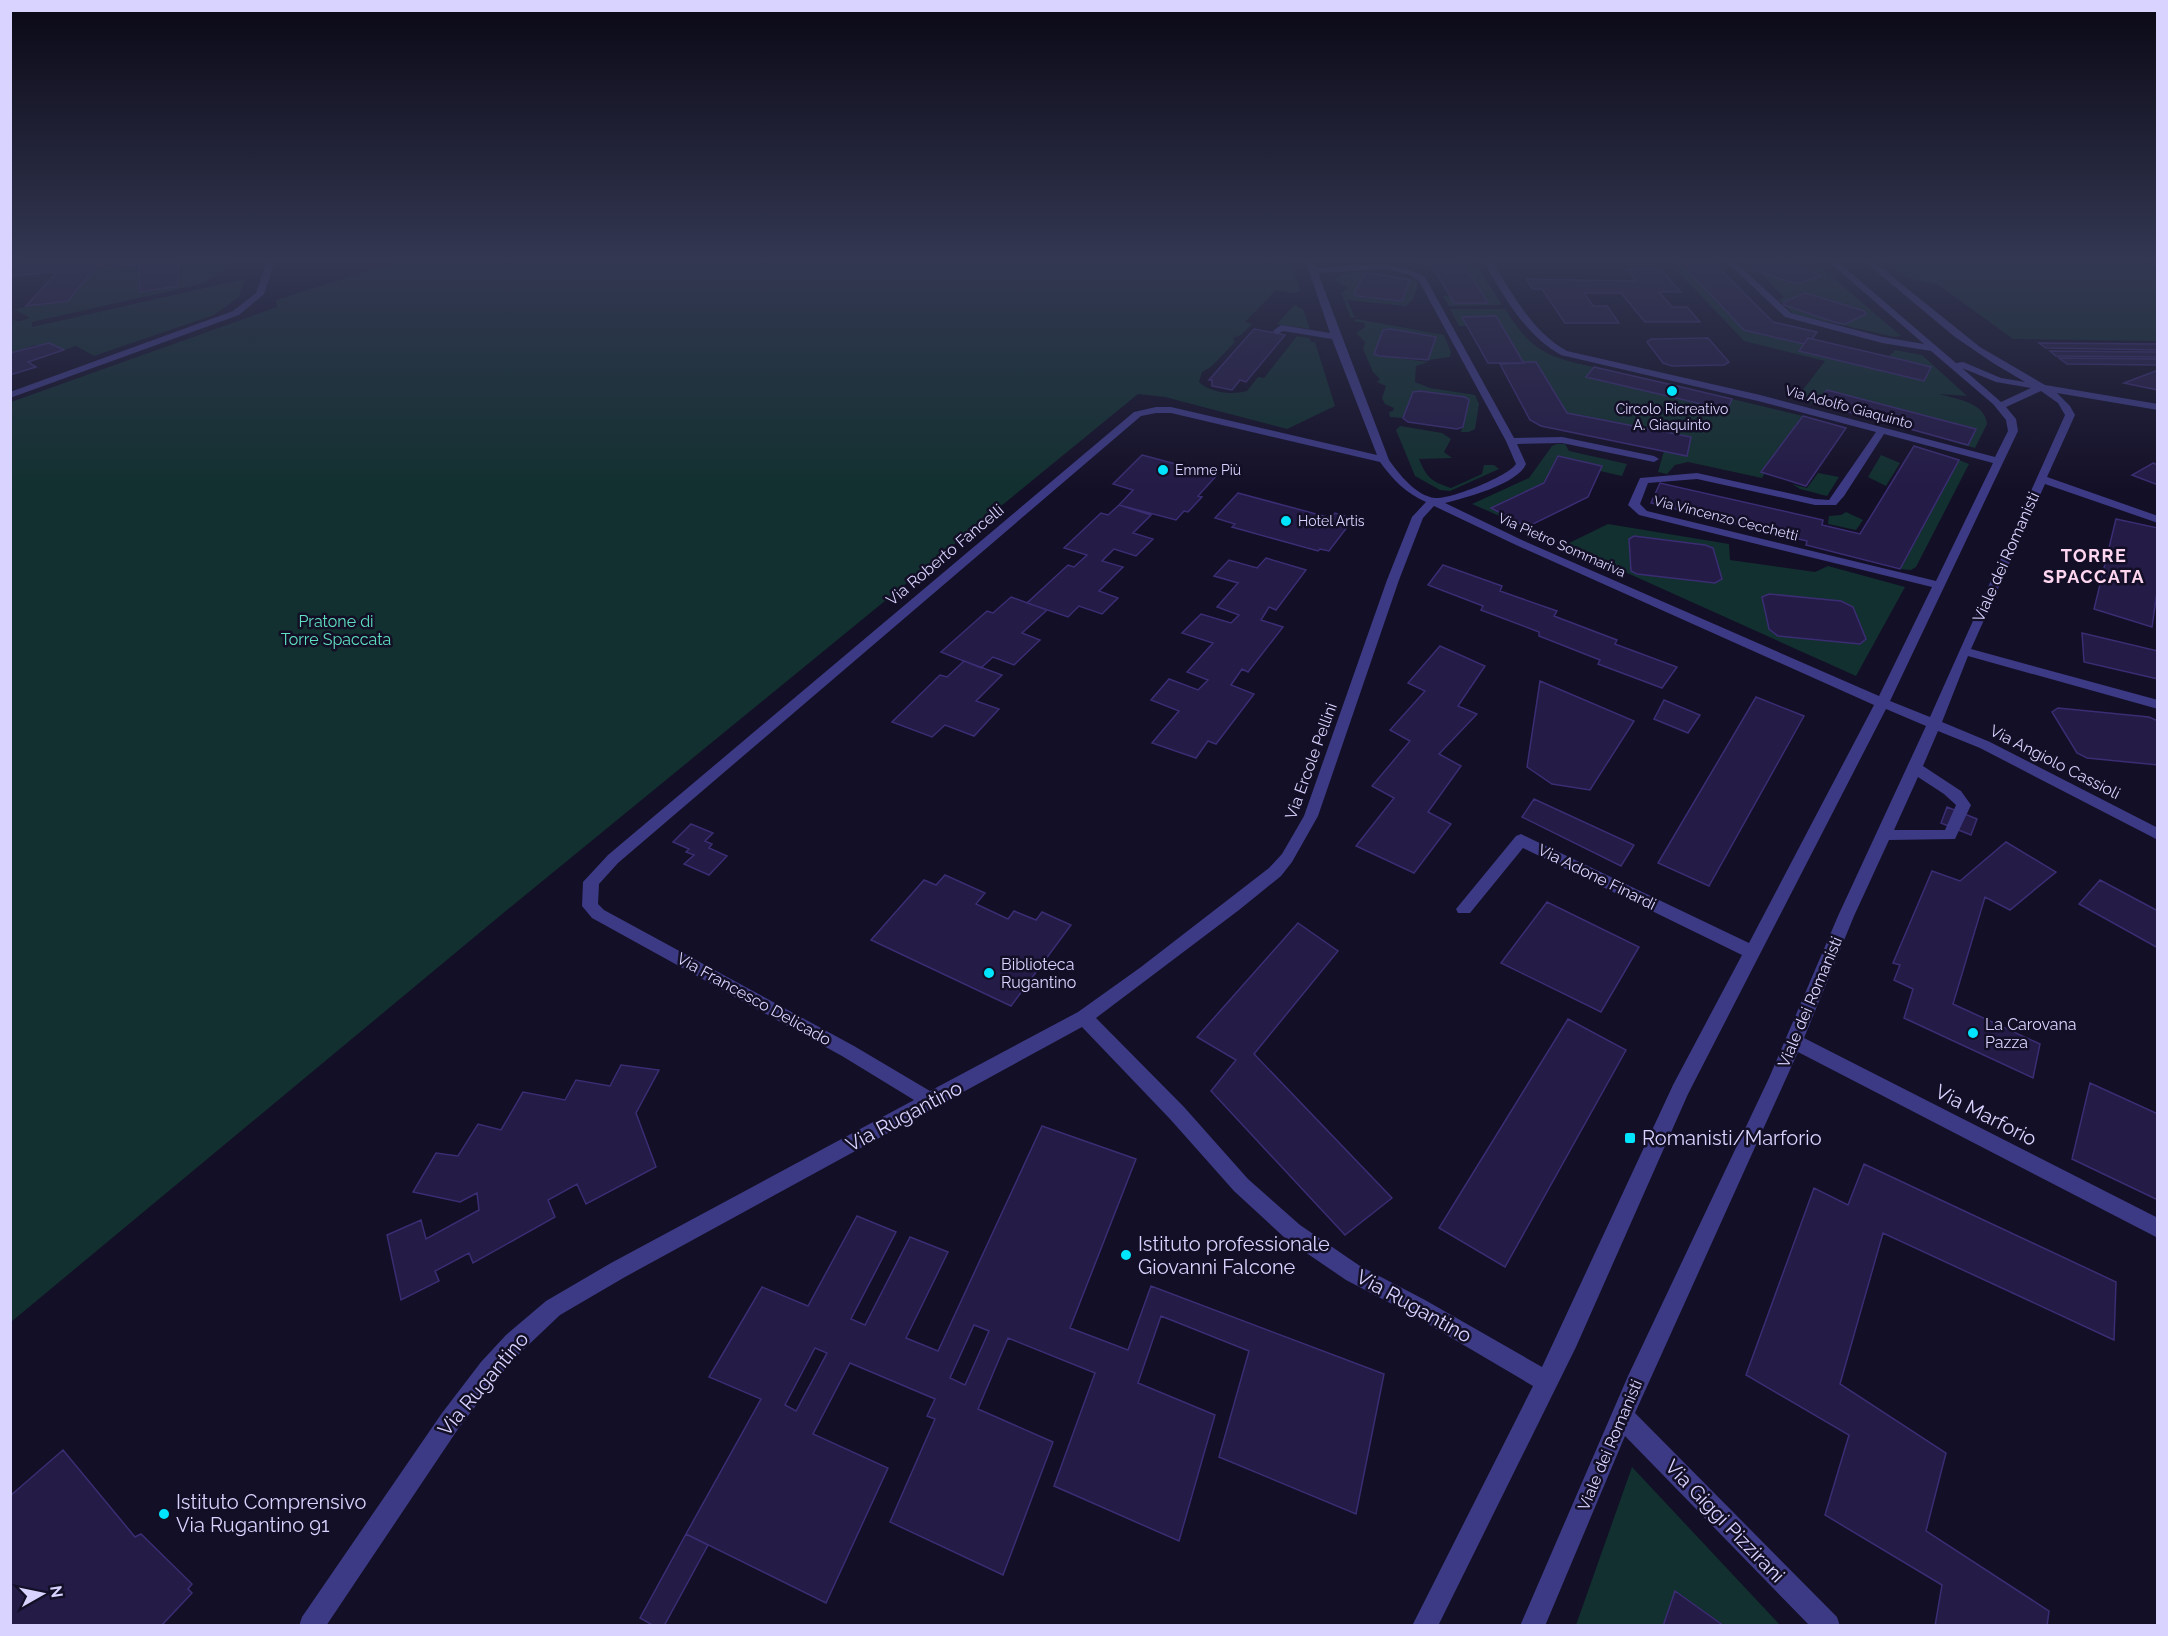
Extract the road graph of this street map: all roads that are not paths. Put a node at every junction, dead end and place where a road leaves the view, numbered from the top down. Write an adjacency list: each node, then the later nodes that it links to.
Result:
1 (168, 338): 10 (street)
2 (1337, 338): 16 (street, Via Pietro Sommariva)
3 (1455, 338): 14 (street)
4 (1540, 338): 13 (street, Via Adolfo Giaquinto)
5 (1875, 338): 8 (street)
6 (1921, 338): 8 (street, Viale dei Romanisti)
7 (1966, 338): 9 (street, Viale dei Romanisti)
8 (1935, 350): 9 (street, Viale dei Romanisti); 11 (street, Viale dei Romanisti)
9 (2041, 387): 11 (street); 12 (street); 18 (street, Viale dei Romanisti)
10 (10, 394)
11 (2000, 406): 17 (street, Viale dei Romanisti)
12 (2157, 408)
13 (1882, 430): 17 (street, Via Adolfo Giaquinto); 21 (street, Via Vincenzo Cecchetti)
14 (1511, 441): 15 (street); 19 (street)
15 (1654, 459)
16 (1384, 460): 19 (street, Via Pietro Sommariva); 29 (street, Via Roberto Fancelli)
17 (1998, 462): 21 (street, Viale dei Romanisti)
18 (2042, 479): 20 (street); 22 (street, Viale dei Romanisti)
19 (1431, 503): 23 (street, Via Pietro Sommariva); 32 (street, Via Ercole Pellini)
20 (2157, 520)
21 (1939, 585): 23 (street, Viale dei Romanisti)
22 (1964, 651): 24 (street); 25 (street, Viale dei Romanisti)
23 (1881, 703): 25 (street, Via Pietro Sommariva); 31 (street, Viale dei Romanisti)
24 (2157, 705)
25 (1934, 724): 26 (street, Viale dei Romanisti); 28 (street, Via Angiolo Cassioli)
26 (1915, 768): 27 (street, Viale dei Romanisti); 27 (street)
27 (1884, 835): 33 (street, Viale dei Romanisti)
28 (2157, 836)
29 (589, 890): 34 (street, Via Francesco Delicado)
30 (1464, 909): 31 (street, Via Adone Finardi)
31 (1752, 952): 36 (street, Viale dei Romanisti)
32 (1084, 1017): 34 (street, Via Rugantino); 36 (street, Via Rugantino)
33 (1794, 1041): 35 (street, Via Marforio); 37 (street, Viale dei Romanisti)
34 (931, 1101): 38 (street, Via Rugantino)
35 (2157, 1229)
36 (1546, 1381): 39 (street, Viale dei Romanisti)
37 (1623, 1417): 40 (street, Viale dei Romanisti); 41 (street, Via Giggi Pizzirani)
38 (311, 1626)
39 (1424, 1626)
40 (1532, 1626)
41 (1828, 1626)

